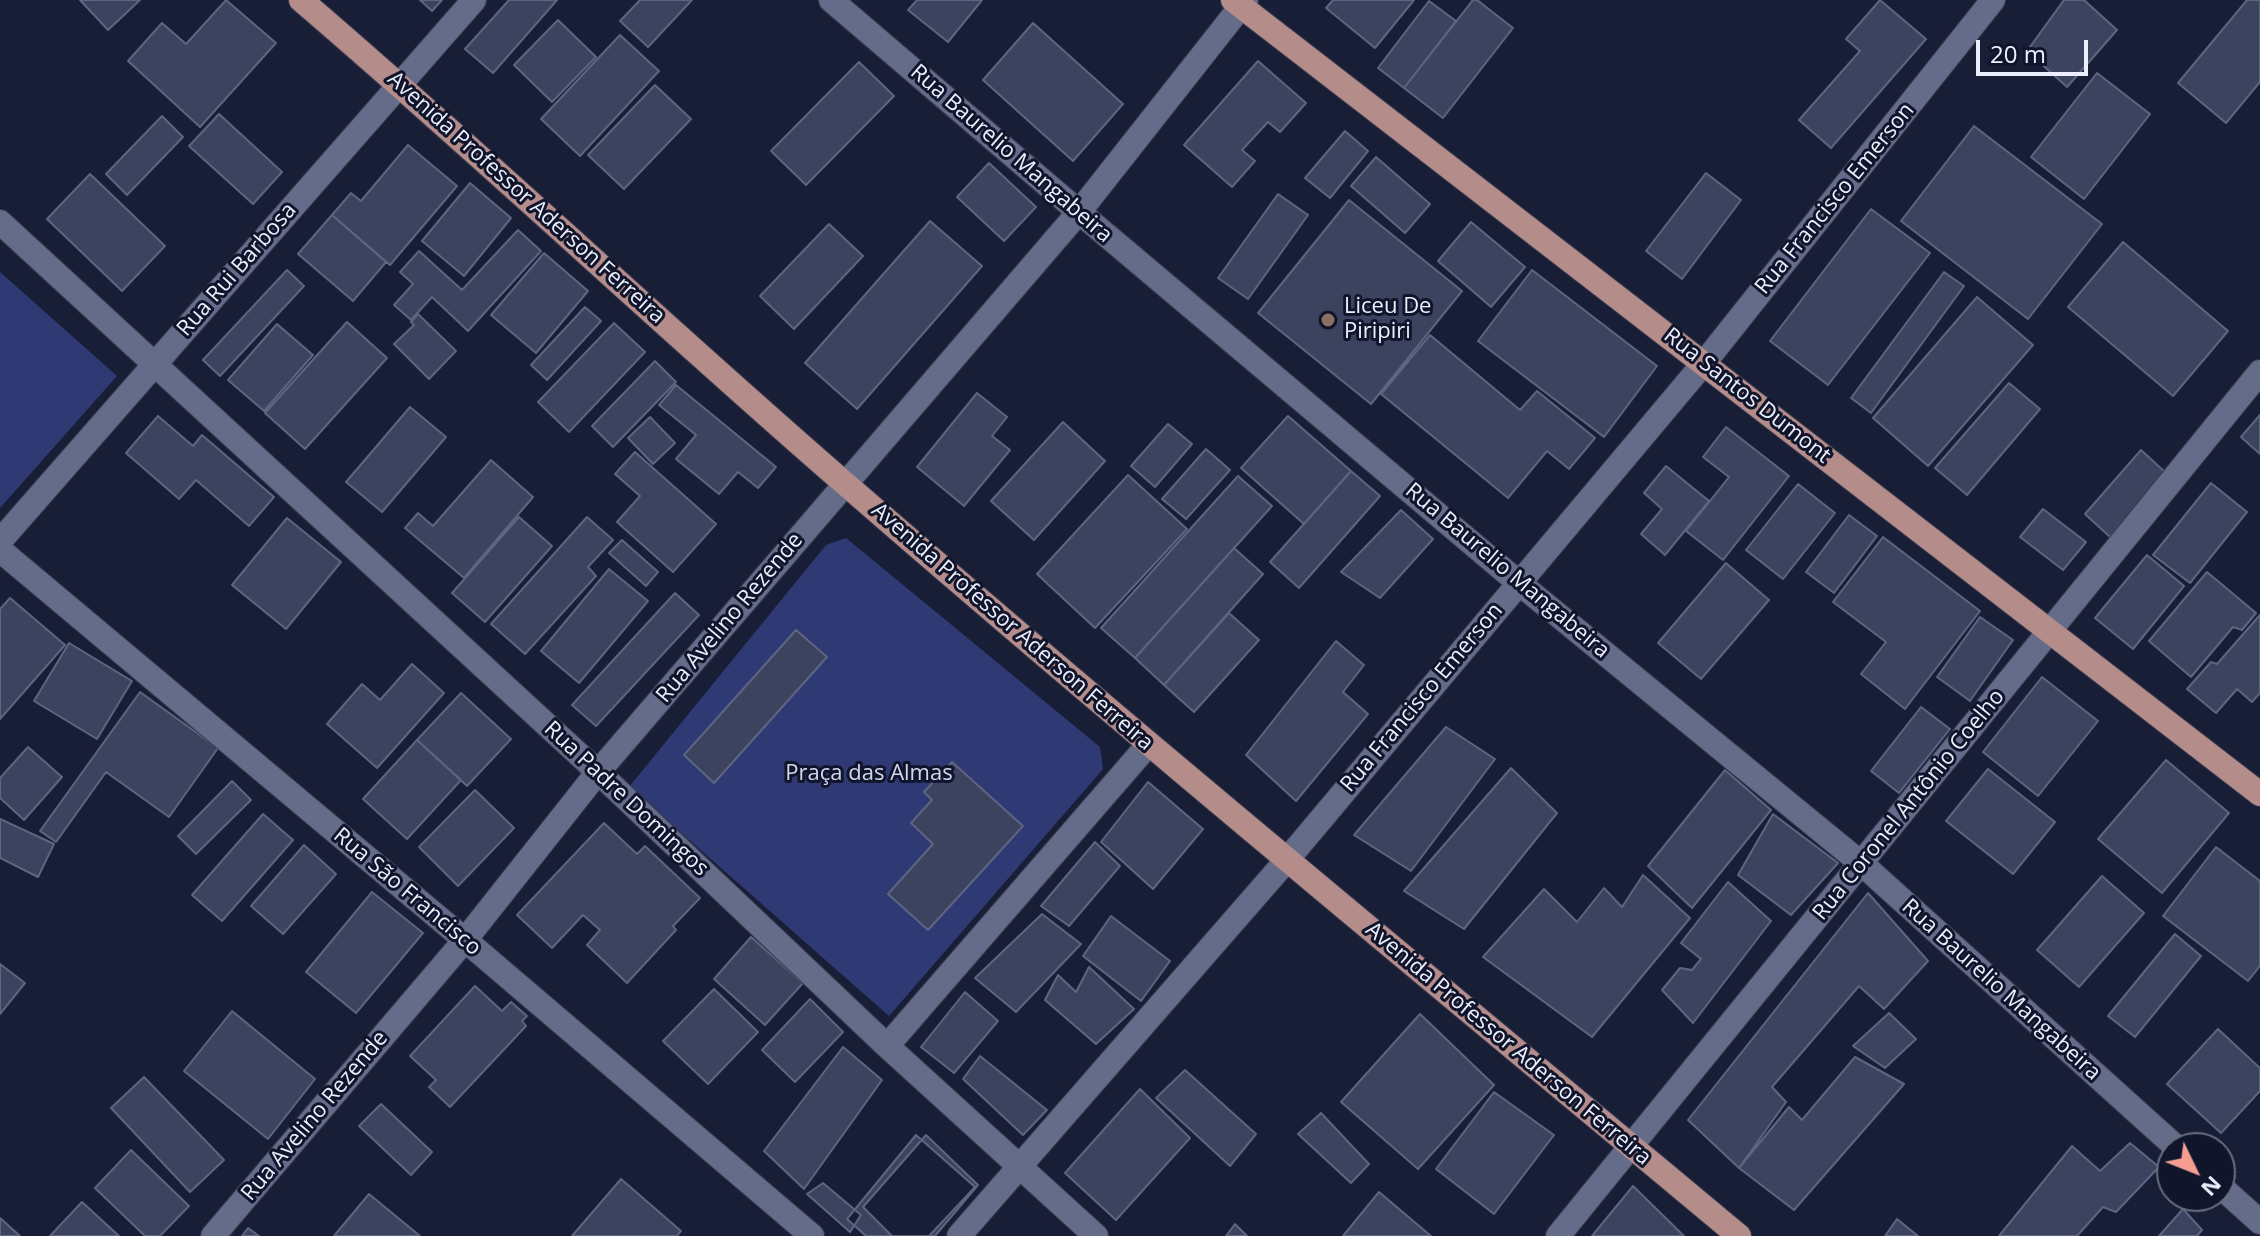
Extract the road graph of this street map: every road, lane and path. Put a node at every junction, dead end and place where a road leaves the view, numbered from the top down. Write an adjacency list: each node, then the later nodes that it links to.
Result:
1 (301, 0): 6 (main road, Avenida Professor Aderson Ferreira)
2 (474, 0): 6 (street, Rua Rui Barbosa)
3 (831, 0): 7 (street, Rua Baurelio Mangabeira)
4 (1993, 0): 10 (street, Rua Francisco Emerson)
5 (1240, 2): 7 (street, Rua Avelino Rezende); 10 (main road, Rua Santos Dumont)
6 (399, 84): 9 (street, Rua Rui Barbosa); 12 (main road, Avenida Professor Aderson Ferreira)
7 (1079, 212): 12 (street, Rua Avelino Rezende); 15 (street, Rua Baurelio Mangabeira)
8 (0, 222): 9 (street, Rua Padre Domingos)
9 (156, 363): 13 (street, Rua Rui Barbosa); 18 (street, Rua Padre Domingos)
10 (1704, 363): 15 (street, Rua Francisco Emerson); 16 (main road, Rua Santos Dumont)
11 (2260, 372): 16 (street, Rua Coronel Antônio Coelho)
12 (844, 483): 17 (main road, Avenida Professor Aderson Ferreira); 18 (street, Rua Avelino Rezende)
13 (0, 541)
14 (0, 550): 22 (street, Rua São Francisco)
15 (1519, 583): 20 (street, Rua Francisco Emerson); 21 (street, Rua Baurelio Mangabeira)
16 (2050, 632): 19 (main road, Rua Santos Dumont); 21 (street, Rua Coronel Antônio Coelho)
17 (1148, 745): 20 (main road, Avenida Professor Aderson Ferreira); 23 (street)
18 (598, 772): 22 (street, Rua Avelino Rezende); 23 (street, Rua Padre Domingos)
19 (2260, 794)
20 (1286, 861): 25 (main road, Avenida Professor Aderson Ferreira); 26 (street, Rua Francisco Emerson)
21 (1862, 864): 24 (street, Rua Baurelio Mangabeira); 25 (street, Rua Coronel Antônio Coelho)
22 (465, 940): 29 (street, Rua Avelino Rezende); 30 (street, Rua São Francisco)
23 (887, 1046): 26 (street, Rua Padre Domingos)
24 (2159, 1132)
25 (1630, 1145): 33 (street, Rua Coronel Antônio Coelho); 34 (main road, Avenida Professor Aderson Ferreira)
26 (1021, 1165): 31 (street, Rua Francisco Emerson); 32 (street, Rua Padre Domingos)
27 (2236, 1200): 28 (street)
28 (2260, 1222)
29 (213, 1236)
30 (812, 1236)
31 (959, 1236)
32 (1096, 1236)
33 (1558, 1236)
34 (1739, 1236)

